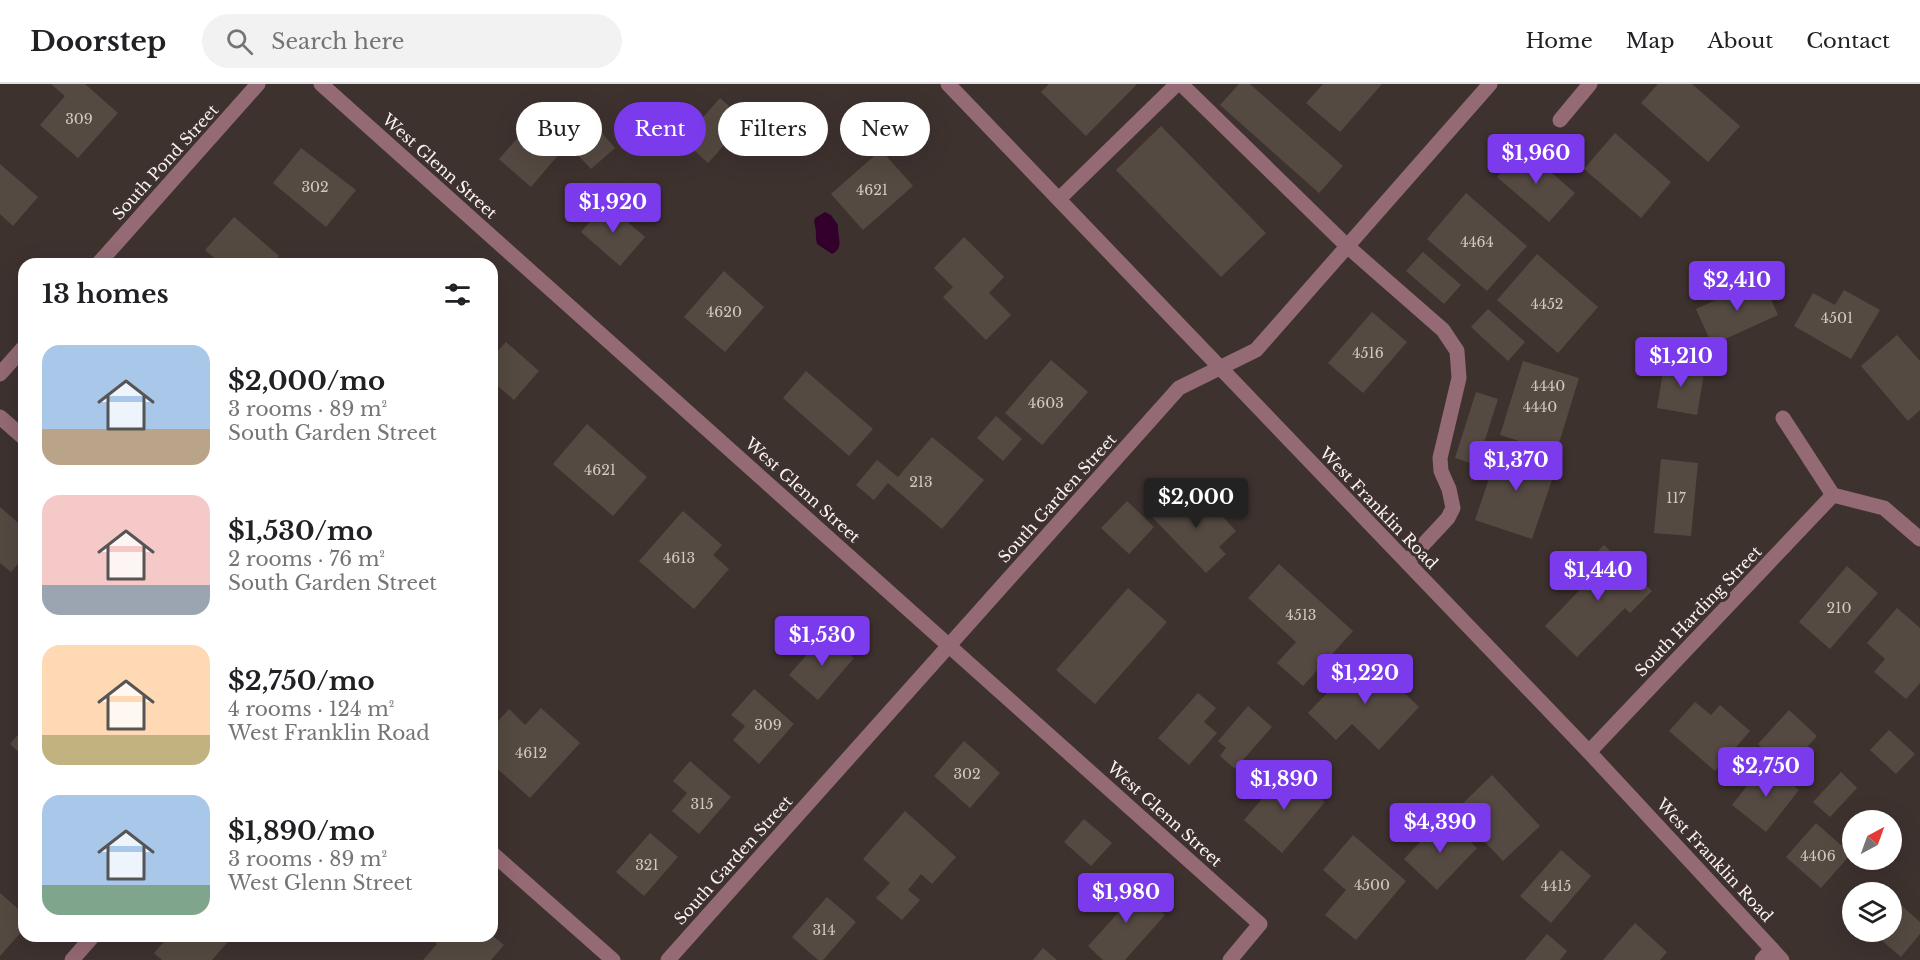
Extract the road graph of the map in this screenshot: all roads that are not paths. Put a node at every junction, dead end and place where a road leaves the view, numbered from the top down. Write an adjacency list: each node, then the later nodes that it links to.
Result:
1 (258, 84): 10 (street, South Pond Street)
2 (321, 84): 20 (street, West Glenn Street)
3 (948, 84): 8 (street, West Franklin Road)
4 (1179, 84): 8 (street); 9 (street)
5 (1490, 84): 9 (street, South Garden Street)
6 (1590, 84): 7 (street)
7 (1560, 120)
8 (1059, 199): 12 (street, West Franklin Road)
9 (1347, 246): 12 (street, South Garden Street); 19 (street)
10 (103, 258)
11 (18, 354): 13 (street)
12 (1220, 368): 19 (street, West Franklin Road); 20 (street, South Garden Street)
13 (0, 374)
14 (0, 417): 16 (street)
15 (1783, 418): 17 (street)
16 (18, 433)
17 (1833, 495): 18 (street); 21 (street, South Harding Street)
18 (1920, 539)
19 (1407, 562): 21 (street, West Franklin Road)
20 (949, 645): 27 (street, South Garden Street); 28 (street, West Glenn Street)
21 (1589, 752): 24 (street, West Franklin Road)
22 (498, 858): 26 (street)
23 (88, 942): 25 (street)
24 (1772, 956)
25 (72, 960)
26 (613, 960)
27 (668, 960)
28 (1230, 960)

